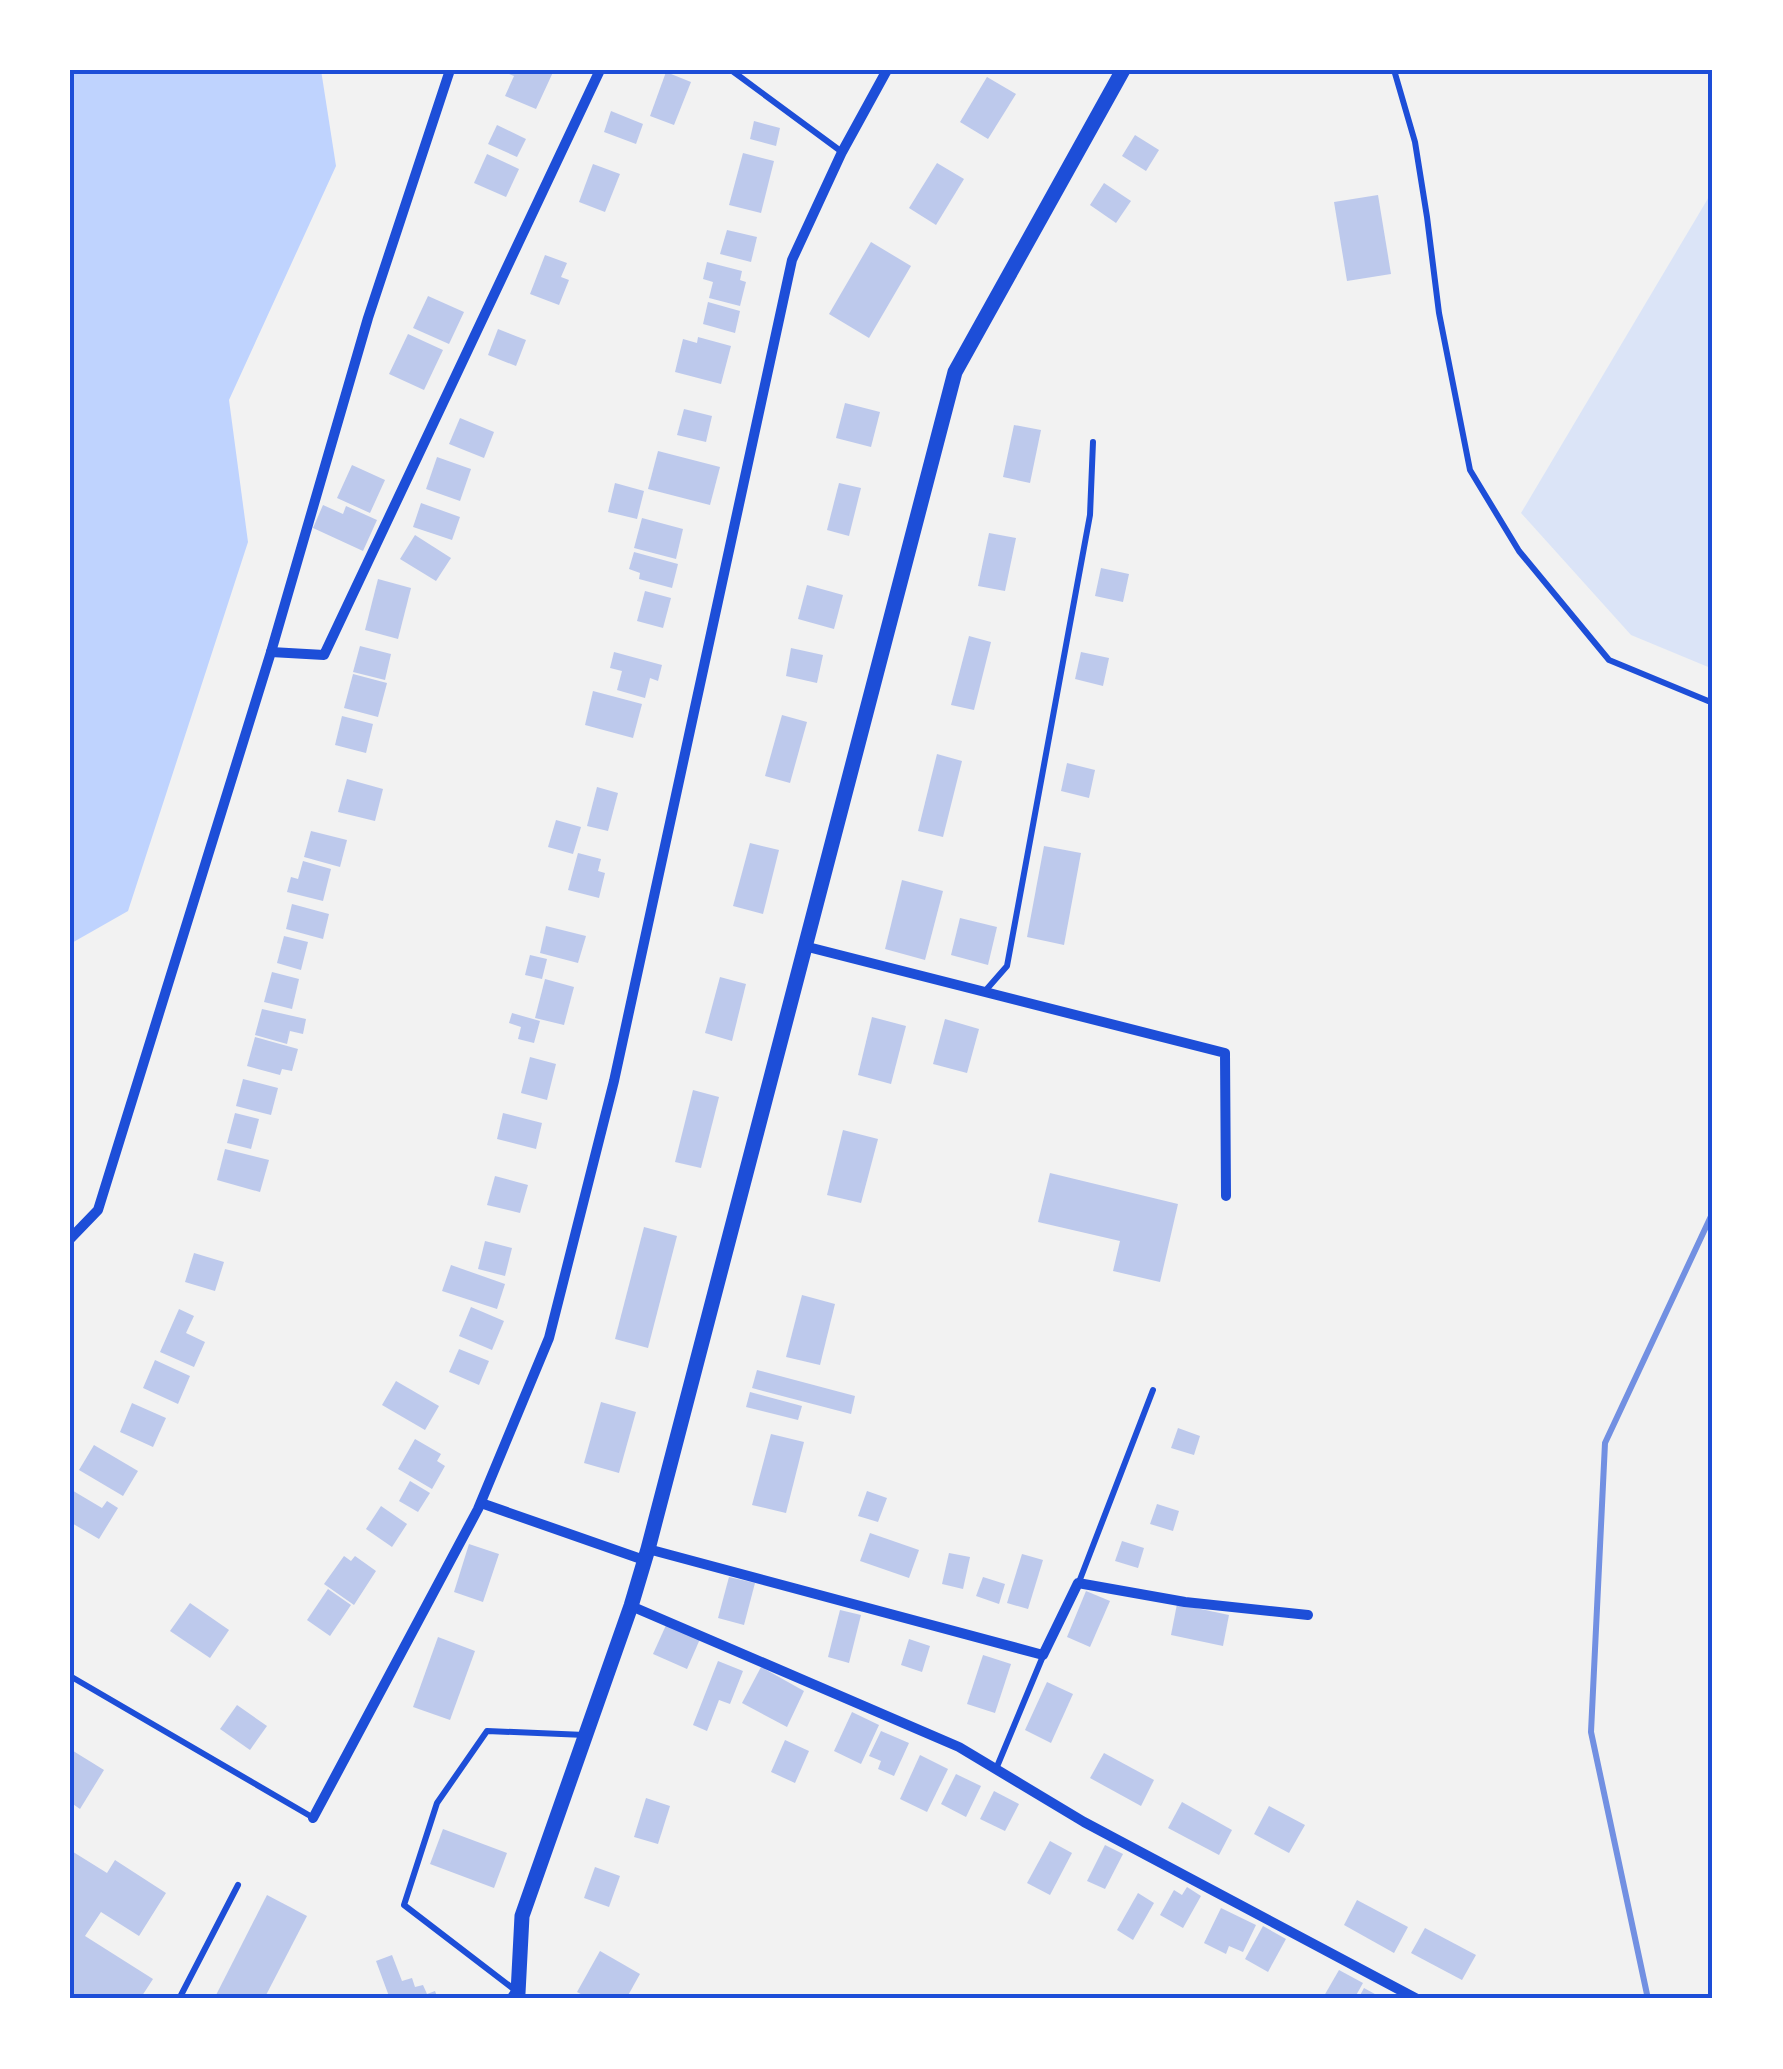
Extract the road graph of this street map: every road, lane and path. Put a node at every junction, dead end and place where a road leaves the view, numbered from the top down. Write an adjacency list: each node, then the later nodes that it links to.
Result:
1 (450, 70): 9 (street)
2 (600, 70): 9 (street)
3 (731, 70): 7 (lane)
4 (887, 70): 7 (street)
5 (1123, 70): 11 (street)
6 (1394, 70): 10 (lane)
7 (842, 152): 16 (street)
8 (1093, 442): 12 (lane)
9 (270, 652): 14 (street)
10 (1713, 703)
11 (804, 946): 12 (street); 17 (street)
12 (986, 990): 13 (street)
13 (1226, 1196)
14 (70, 1239)
15 (1152, 1390): 18 (lane)
16 (481, 1503): 17 (street); 25 (street)
17 (646, 1554): 19 (street); 21 (street)
18 (1078, 1583): 20 (street); 21 (street)
19 (631, 1606): 23 (street); 24 (street)
20 (1308, 1615)
21 (1043, 1656): 24 (lane)
22 (70, 1676): 25 (lane)
23 (587, 1735): 27 (street); 27 (lane)
24 (996, 1770): 29 (street)
25 (314, 1818)
26 (238, 1885): 28 (lane)
27 (521, 1997)
28 (179, 1999)
29 (1417, 1999)

